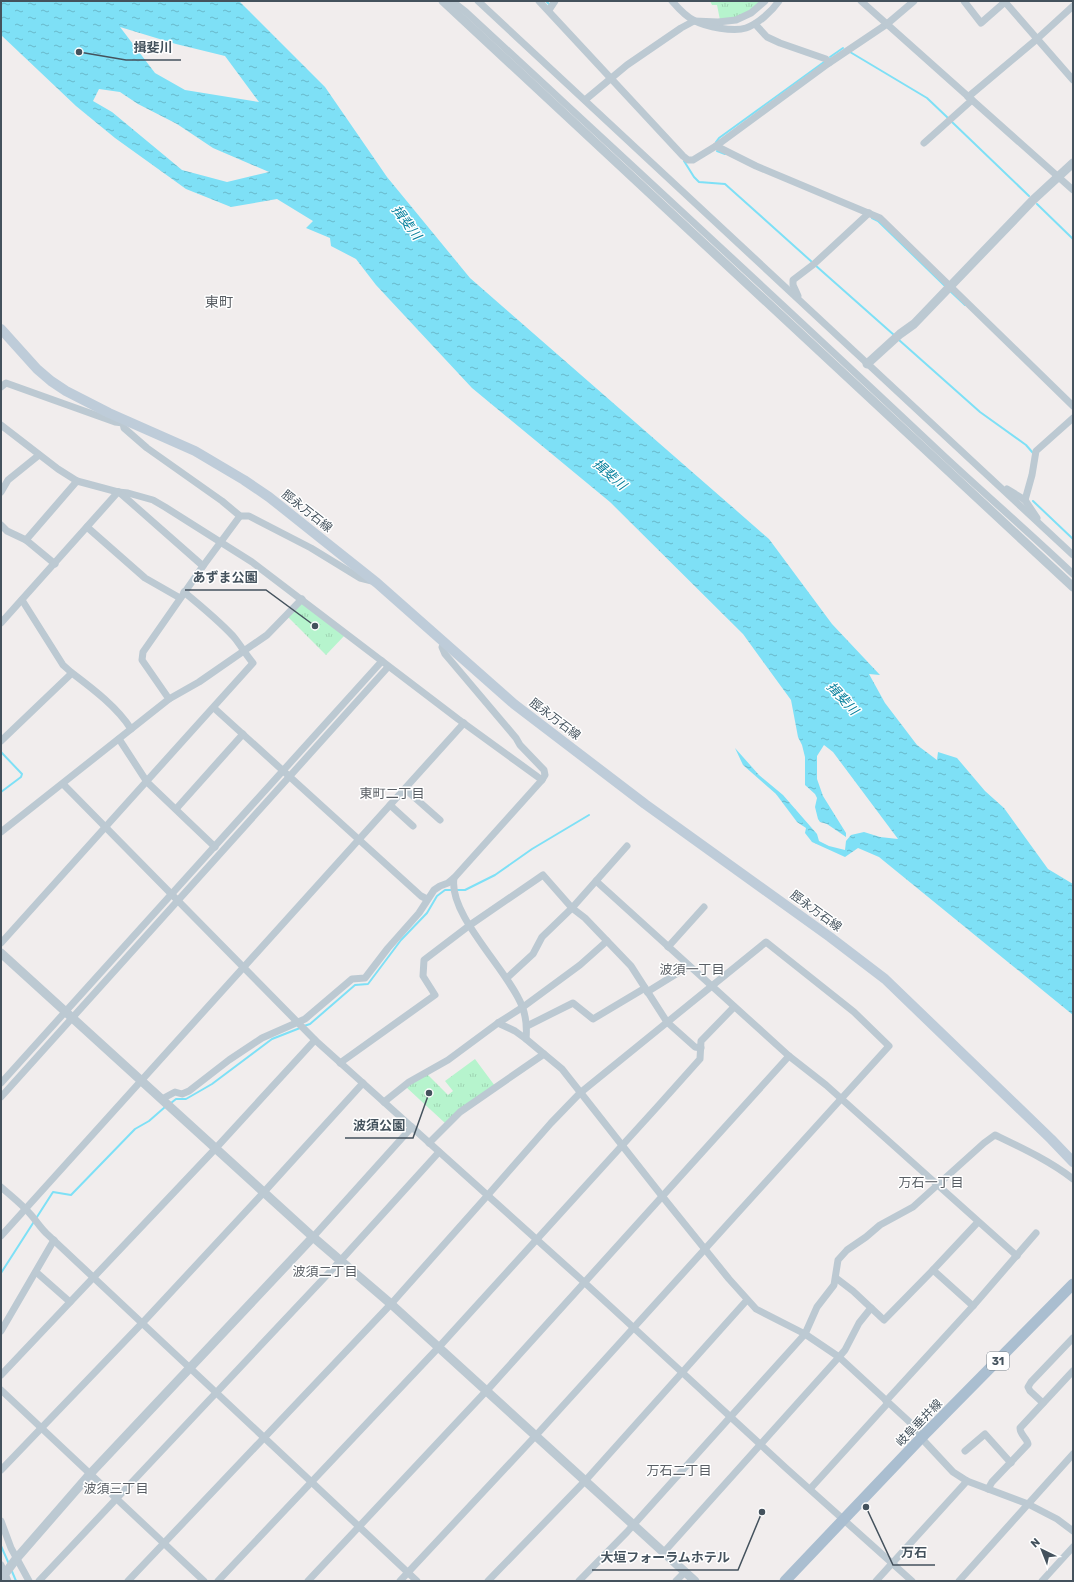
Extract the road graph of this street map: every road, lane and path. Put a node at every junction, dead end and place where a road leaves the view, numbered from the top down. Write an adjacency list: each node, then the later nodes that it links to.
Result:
1 (443, 1): 56 (street)
2 (452, 1): 54 (street)
3 (478, 1): 23 (street)
4 (539, 1): 14 (street)
5 (555, 1): 14 (street)
6 (672, 1): 15 (street)
7 (765, 1): 15 (street)
8 (779, 1): 16 (street)
9 (861, 1): 17 (street)
10 (914, 1): 17 (street)
11 (964, 1): 12 (street)
12 (1006, 2): 18 (street)
13 (1073, 6): 18 (street)
14 (549, 10): 20 (street)
15 (694, 21): 16 (street); 20 (street)
16 (755, 24): 19 (street)
17 (887, 24): 19 (street); 22 (street)
18 (1037, 39): 21 (street); 22 (street)
19 (829, 63): 25 (street)
20 (611, 78): 23 (street); 25 (street)
21 (1073, 80)
22 (970, 99): 24 (street); 27 (street)
23 (585, 100): 31 (street)
24 (924, 143)
25 (716, 146): 29 (street)
26 (1073, 163): 27 (street)
27 (1058, 176): 28 (street); 30 (street)
28 (1073, 190)
29 (869, 214): 30 (street); 31 (street)
30 (950, 287): 33 (street); 35 (street)
31 (796, 298): 33 (street)
32 (1, 329): 37 (main road, 脛永万石線)
33 (867, 364): 41 (street)
34 (1, 387): 37 (street)
35 (1073, 406)
36 (1073, 418): 44 (street)
37 (124, 421): 45 (street); 55 (main road, 脛永万石線)
38 (1, 425): 39 (street)
39 (39, 455): 40 (street); 42 (street)
40 (77, 481): 43 (street); 49 (street)
41 (996, 483): 44 (street); 48 (street)
42 (1, 492)
43 (118, 492): 47 (street); 50 (street); 53 (street)
44 (1025, 500): 48 (street)
45 (240, 516): 50 (street); 55 (street)
46 (1, 525): 49 (street)
47 (87, 527): 52 (street); 57 (street)
48 (1044, 528): 51 (street)
49 (26, 540): 52 (street)
50 (220, 542): 53 (street); 58 (street)
51 (1072, 554)
52 (55, 564): 59 (street)
53 (203, 566): 57 (street)
54 (1073, 574)
55 (377, 583): 61 (main road, 脛永万石線)
56 (1073, 587)
57 (182, 595): 62 (street); 66 (street)
58 (302, 599): 62 (street); 63 (street)
59 (22, 600): 60 (street); 65 (street)
60 (1, 623)
61 (445, 642): 75 (street); 132 (main road, 脛永万石線)
62 (243, 651): 66 (street); 67 (street)
63 (382, 662): 64 (street); 73 (street)
64 (388, 666): 68 (street); 74 (street)
65 (72, 673): 69 (street); 72 (street)
66 (168, 699): 69 (street)
67 (214, 708): 70 (street); 76 (street)
68 (464, 724): 75 (street); 78 (street)
69 (132, 729): 71 (street)
70 (243, 734): 73 (street); 80 (street)
71 (119, 739): 76 (street); 77 (street)
72 (1, 741)
73 (284, 771): 74 (street); 86 (street)
74 (290, 776): 85 (street); 92 (street)
75 (542, 780): 88 (street)
76 (147, 782): 80 (street); 83 (street)
77 (63, 784): 83 (street); 84 (street)
78 (405, 789): 79 (street); 81 (street)
79 (390, 805): 82 (street); 85 (street)
80 (176, 809): 86 (street)
81 (440, 820)
82 (413, 826)
83 (105, 827): 90 (street); 97 (street)
84 (1, 832)
85 (360, 839): 91 (street); 101 (street)
86 (215, 846): 90 (street)
87 (627, 846): 89 (street)
88 (454, 878): 91 (street); 95 (street)
89 (596, 881): 94 (street); 98 (street)
90 (170, 895): 92 (street); 107 (street)
91 (427, 899): 109 (street)
92 (176, 901): 101 (street); 108 (street)
93 (704, 907): 98 (street)
94 (572, 908): 95 (street); 96 (street); 102 (street)
95 (470, 925): 102 (street); 118 (street)
96 (607, 941): 104 (street); 105 (street)
97 (1, 943)
98 (668, 947): 100 (street)
99 (1, 953): 107 (street)
100 (689, 966): 103 (street); 104 (street)
101 (243, 968): 109 (street); 119 (street)
102 (507, 978): 105 (street)
103 (713, 986): 106 (street); 110 (street); 125 (street)
104 (646, 990): 110 (street); 112 (street)
105 (523, 1007): 111 (street); 112 (street)
106 (734, 1007): 115 (street); 117 (street)
107 (66, 1012): 108 (street); 120 (street)
108 (73, 1018): 119 (street); 123 (street)
109 (297, 1022): 114 (street); 124 (street)
110 (668, 1022): 115 (street); 122 (street)
111 (498, 1023): 113 (street); 126 (street)
112 (527, 1026): 113 (street)
113 (526, 1039): 116 (street)
114 (315, 1040): 118 (street); 130 (street)
115 (701, 1048): 129 (street)
116 (544, 1054): 122 (street); 128 (street)
117 (789, 1056): 125 (street); 138 (street)
118 (340, 1063): 121 (street)
119 (141, 1081): 124 (street); 139 (street)
120 (1, 1083)
121 (363, 1083): 126 (street); 136 (street)
122 (580, 1092): 129 (street); 137 (street)
123 (1, 1097)
124 (162, 1099): 130 (street)
125 (842, 1100): 134 (street); 146 (street)
126 (384, 1102): 127 (street)
127 (412, 1127): 128 (street); 143 (street)
128 (429, 1143): 131 (street)
129 (621, 1146): 138 (street); 145 (street)
130 (216, 1148): 136 (street); 151 (street)
131 (439, 1152): 137 (street); 148 (street)
132 (1073, 1162)
133 (1073, 1179): 134 (street)
134 (937, 1186): 140 (street); 152 (street)
135 (1, 1187): 139 (street)
136 (264, 1192): 143 (street); 160 (street)
137 (487, 1196): 145 (street); 157 (street)
138 (662, 1196): 146 (street); 153 (street)
139 (26, 1209): 142 (street); 144 (street)
140 (978, 1222): 147 (street); 149 (street)
141 (1036, 1233): 147 (street)
142 (1, 1236)
143 (314, 1237): 148 (street); 167 (street)
144 (54, 1240): 150 (street); 151 (street)
145 (536, 1240): 153 (street); 165 (street)
146 (705, 1249): 155 (street); 161 (street)
147 (1017, 1256): 158 (street)
148 (341, 1260): 157 (street); 173 (street)
149 (933, 1270): 158 (street); 159 (street)
150 (36, 1272): 156 (street); 162 (street)
151 (94, 1277): 156 (street); 160 (street)
152 (836, 1278): 159 (street); 163 (street)
153 (584, 1283): 161 (street); 172 (street)
154 (1073, 1284): 179 (main road, 岐阜垂井線 / 31)
155 (747, 1300): 163 (street); 169 (street)
156 (70, 1302): 170 (street)
157 (391, 1304): 165 (street); 180 (street)
158 (973, 1306): 174 (street)
159 (871, 1308): 166 (street)
160 (141, 1323): 167 (street); 177 (street)
161 (634, 1328): 169 (street); 178 (street)
162 (1, 1331)
163 (805, 1334): 166 (street); 176 (street)
164 (1073, 1338): 175 (street)
165 (438, 1348): 172 (street); 189 (street)
166 (839, 1357): 174 (street); 181 (street)
167 (190, 1368): 173 (street); 186 (street)
168 (1073, 1371): 175 (street)
169 (682, 1373): 176 (street); 187 (street)
170 (1, 1375)
171 (1, 1390): 177 (street)
172 (486, 1391): 178 (street); 197 (street)
173 (216, 1392): 180 (street); 192 (street)
174 (887, 1402): 179 (street); 190 (street)
175 (1044, 1403): 184 (street)
176 (731, 1417): 181 (street); 196 (street)
177 (42, 1428): 185 (street); 186 (street)
178 (535, 1436): 187 (street); 206 (street)
179 (922, 1437): 188 (street); 194 (main road, 岐阜垂井線 / 31)
180 (264, 1438): 189 (street); 199 (street)
181 (761, 1445): 190 (street); 201 (street)
182 (965, 1451): 184 (street)
183 (1073, 1454): 193 (street)
184 (1011, 1463): 191 (street)
185 (1, 1470)
186 (90, 1474): 192 (street); 202 (street)
187 (585, 1481): 196 (street); 216 (street)
188 (967, 1481): 191 (street); 203 (street)
189 (312, 1482): 197 (street); 212 (street)
190 (810, 1489): 194 (street)
191 (988, 1489): 193 (street)
192 (116, 1499): 199 (street); 209 (street)
193 (1028, 1504): 198 (street); 223 (street)
194 (844, 1519): 203 (street); 220 (main road, 岐阜垂井線 / 31)
195 (1, 1521): 202 (street)
196 (633, 1524): 201 (street); 217 (street)
197 (360, 1526): 206 (street); 213 (street)
198 (1073, 1531)
199 (164, 1543): 210 (street); 211 (street)
200 (1073, 1547): 224 (street)
201 (664, 1552): 205 (street)
202 (16, 1559): 207 (street); 208 (street)
203 (892, 1563): 221 (street); 222 (street)
204 (1, 1565): 207 (street)
205 (685, 1572): 218 (street); 219 (street)
206 (408, 1573): 214 (street); 215 (street)
207 (5, 1578)
208 (29, 1581)
209 (39, 1581)
210 (128, 1581)
211 (204, 1581)
212 (218, 1581)
213 (308, 1581)
214 (400, 1581)
215 (417, 1581)
216 (488, 1581)
217 (578, 1581)
218 (676, 1581)
219 (695, 1581)
220 (785, 1581)
221 (876, 1581)
222 (912, 1581)
223 (959, 1581)
224 (1042, 1581)

